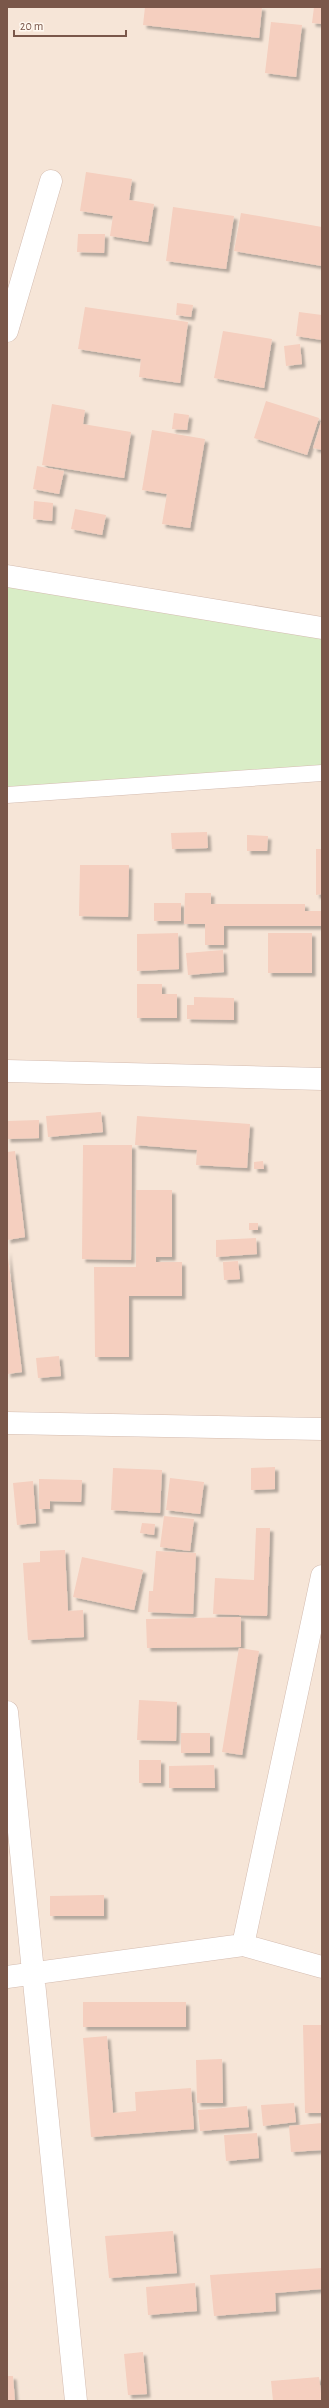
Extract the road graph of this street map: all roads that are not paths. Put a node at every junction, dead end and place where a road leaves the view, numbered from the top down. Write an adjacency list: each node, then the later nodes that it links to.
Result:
1 (51, 181): 2 (street)
2 (7, 331)
3 (7, 576): 4 (street)
4 (322, 628)
5 (322, 773): 6 (lane)
6 (7, 795)
7 (7, 1071): 8 (street)
8 (322, 1079)
9 (7, 1423): 10 (street)
10 (322, 1429)
11 (322, 1576): 13 (street)
12 (7, 1712): 15 (street)
13 (243, 1945): 14 (street); 15 (street)
14 (322, 1967)
15 (34, 1975): 16 (street); 17 (street)
16 (7, 1977)
17 (76, 2401)

